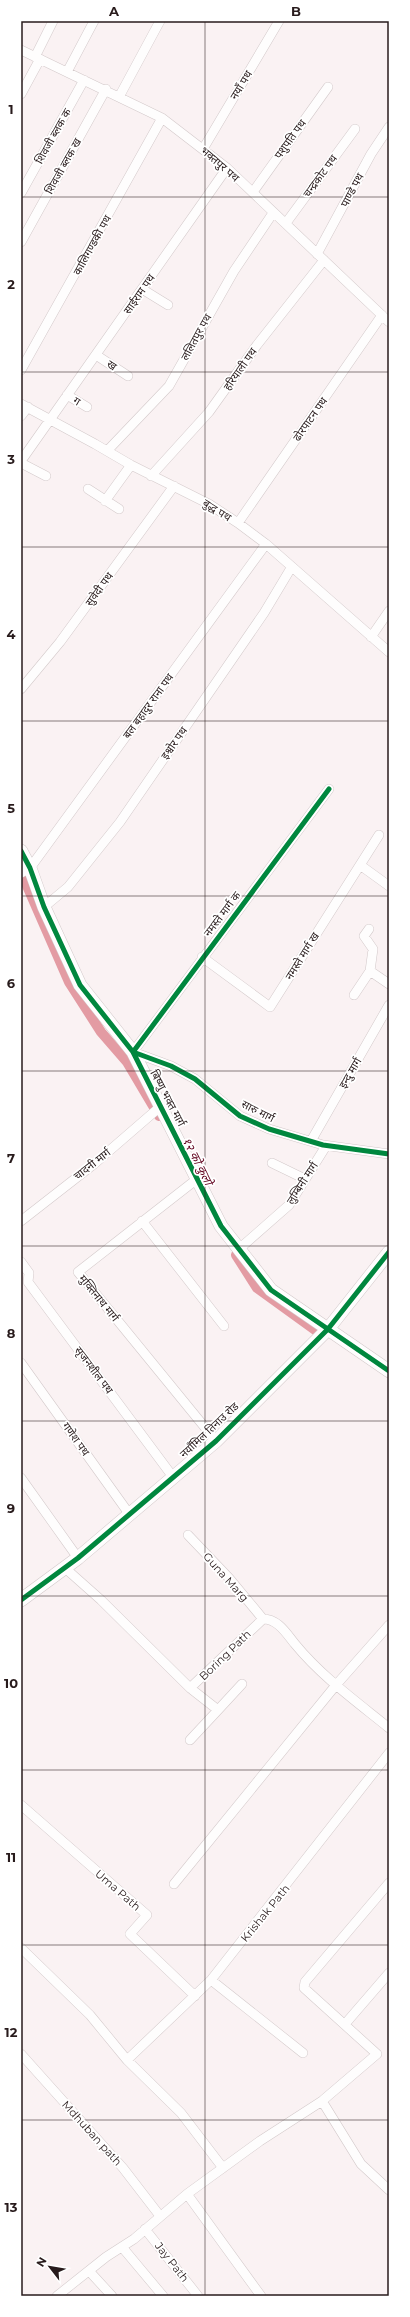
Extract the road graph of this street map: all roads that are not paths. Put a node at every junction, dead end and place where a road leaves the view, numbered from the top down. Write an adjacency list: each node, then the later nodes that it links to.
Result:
1 (53, 21): 6 (street)
2 (94, 21): 7 (street)
3 (160, 21): 12 (street)
4 (279, 21): 16 (street, नयाँ पथ)
5 (21, 50): 6 (street, भक्तपुर पथ)
6 (38, 58): 7 (street, भक्तपुर पथ); 11 (street)
7 (67, 72): 8 (street, भक्तपुर पथ)
8 (84, 80): 10 (street, भक्तपुर पथ); 19 (street, शिवजी ब्लक क)
9 (328, 87): 18 (street, पशुपति पथ)
10 (106, 89): 12 (street, भक्तपुर पथ); 22 (street, शिवजी ब्लक ख)
11 (21, 94)
12 (119, 96): 13 (street, भक्तपुर पथ)
13 (162, 118): 16 (street, भक्तपुर पथ); 29 (street, कालिगण्डकी पथ)
14 (389, 127): 23 (street, पाण्डे पथ)
15 (355, 129): 21 (street, चन्द्रकोट पथ)
16 (203, 149): 17 (street, भक्तपुर पथ)
17 (227, 168): 18 (street, भक्तपुर पथ); 24 (street, साईराम पथ)
18 (253, 192): 20 (street, भक्तपुर पथ)
19 (21, 193)
20 (274, 213): 21 (street, भक्तपुर पथ); 36 (street, ललितपुर पथ)
21 (286, 223): 23 (street, भक्तपुर पथ)
22 (21, 242)
23 (321, 257): 26 (street, भक्तपुर पथ); 40 (street, हरियाली पथ)
24 (142, 289): 25 (street); 28 (street, साईराम पथ)
25 (168, 305)
26 (382, 315): 27 (street, भक्तपुर पथ); 45 (street, ढोरपाटन पथ)
27 (389, 322)
28 (96, 355): 30 (street, ख); 31 (street, साईराम पथ)
29 (21, 370)
30 (128, 376)
31 (67, 395): 33 (street, ग); 35 (street, साईराम पथ)
32 (24, 405): 34 (street); 35 (street, बुद्ध पथ)
33 (87, 407)
34 (21, 416)
35 (50, 420): 36 (street, बुद्ध पथ); 37 (street, साईराम पथ)
36 (107, 451): 38 (street, बुद्ध पथ)
37 (21, 462): 39 (street)
38 (131, 466): 40 (street, बुद्ध पथ); 43 (street)
39 (46, 476)
40 (151, 476): 41 (street, बुद्ध पथ)
41 (174, 486): 45 (street, बुद्ध पथ); 51 (street, सुवेदी पथ)
42 (88, 489): 43 (street)
43 (106, 501): 44 (street)
44 (119, 509)
45 (238, 523): 46 (street, बुद्ध पथ)
46 (266, 544): 47 (street, बुद्ध पथ); 56 (street, बल बहादुर राना पथ)
47 (291, 568): 49 (street, बुद्ध पथ); 58 (street, इश्वोर पथ)
48 (389, 610): 49 (street)
49 (371, 637): 50 (street, बुद्ध पथ)
50 (389, 652)
51 (21, 689)
52 (329, 788): 60 (street, नमस्ते मार्ग क)
53 (379, 835): 55 (street)
54 (21, 851): 56 (street, बिष्णु भक्त मार्ग)
55 (360, 865): 57 (street); 60 (street, नमस्ते मार्ग ख)
56 (26, 870): 58 (street, बिष्णु भक्त मार्ग)
57 (389, 886)
58 (44, 907): 65 (street, बिष्णु भक्त मार्ग)
59 (369, 929): 61 (street)
60 (202, 958): 65 (street, नमस्ते मार्ग क)
61 (370, 971): 62 (street); 63 (street)
62 (389, 984)
63 (354, 995)
64 (389, 1005): 67 (street, इन्दु मार्ग)
65 (133, 1052): 66 (street, बिष्णु भक्त मार्ग); 67 (street, सारु मार्ग)
66 (158, 1109): 72 (street, बिष्णु भक्त मार्ग); 73 (street, चादनी मार्ग)
67 (311, 1141): 68 (street, सारु मार्ग)
68 (326, 1146): 69 (street, सारु मार्ग); 71 (street, लुम्बिनी मार्ग)
69 (389, 1154)
70 (272, 1163): 71 (street)
71 (305, 1179): 75 (street, लुम्बिनी मार्ग)
72 (194, 1181): 74 (street, मुक्तिनाथ मार्ग); 75 (street, बिष्णु भक्त मार्ग)
73 (21, 1221)
74 (142, 1221): 78 (street); 82 (street, मुक्तिनाथ मार्ग)
75 (239, 1250): 79 (street, बिष्णु भक्त मार्ग)
76 (389, 1252): 79 (street, नयाँमिल तिनाउ रोड)
77 (21, 1262): 83 (street, सृजनशील पथ)
78 (224, 1326)
79 (328, 1329): 81 (street, बिष्णु भक्त मार्ग); 82 (street, नयाँमिल तिनाउ रोड)
80 (21, 1363): 85 (street, गणेश पथ)
81 (389, 1371)
82 (216, 1441): 83 (street, नयाँमिल तिनाउ रोड)
83 (173, 1477): 85 (street, नयाँमिल तिनाउ रोड)
84 (21, 1478): 87 (street)
85 (130, 1515): 87 (street, नयाँमिल तिनाउ रोड)
86 (188, 1535): 90 (street, Guna Marg)
87 (78, 1558): 88 (street, नयाँमिल तिनाउ रोड)
88 (65, 1568): 89 (street, नयाँमिल तिनाउ रोड); 94 (street, Boring Path)
89 (21, 1600)
90 (263, 1619): 93 (street); 94 (street, Boring Path)
91 (389, 1625): 93 (street)
92 (242, 1684): 95 (street)
93 (336, 1685): 96 (street); 101 (street)
94 (190, 1688): 95 (street)
95 (218, 1710): 97 (street)
96 (389, 1728)
97 (190, 1740)
98 (389, 1753): 104 (street, Krishak Path)
99 (21, 1805): 105 (street, Uma Path)
100 (389, 1883): 106 (street)
101 (174, 1884)
102 (21, 1948): 109 (street)
103 (389, 1974): 106 (street)
104 (211, 1980): 105 (street, Krishak Path); 107 (street)
105 (195, 1996): 109 (street, Krishak Path)
106 (345, 2024): 110 (street)
107 (303, 2053)
108 (21, 2054): 114 (street, Mdhuban path)
109 (127, 2060): 111 (street)
110 (322, 2102): 111 (street); 112 (street)
111 (224, 2168): 113 (street)
112 (389, 2190)
113 (187, 2194): 114 (street); 122 (street)
114 (160, 2216): 115 (street)
115 (145, 2229): 116 (street); 121 (street, Jay Path)
116 (122, 2247): 117 (street); 120 (street)
117 (90, 2272): 118 (street); 119 (street)
118 (57, 2296)
119 (112, 2296)
120 (163, 2296)
121 (198, 2296)
122 (261, 2296)

